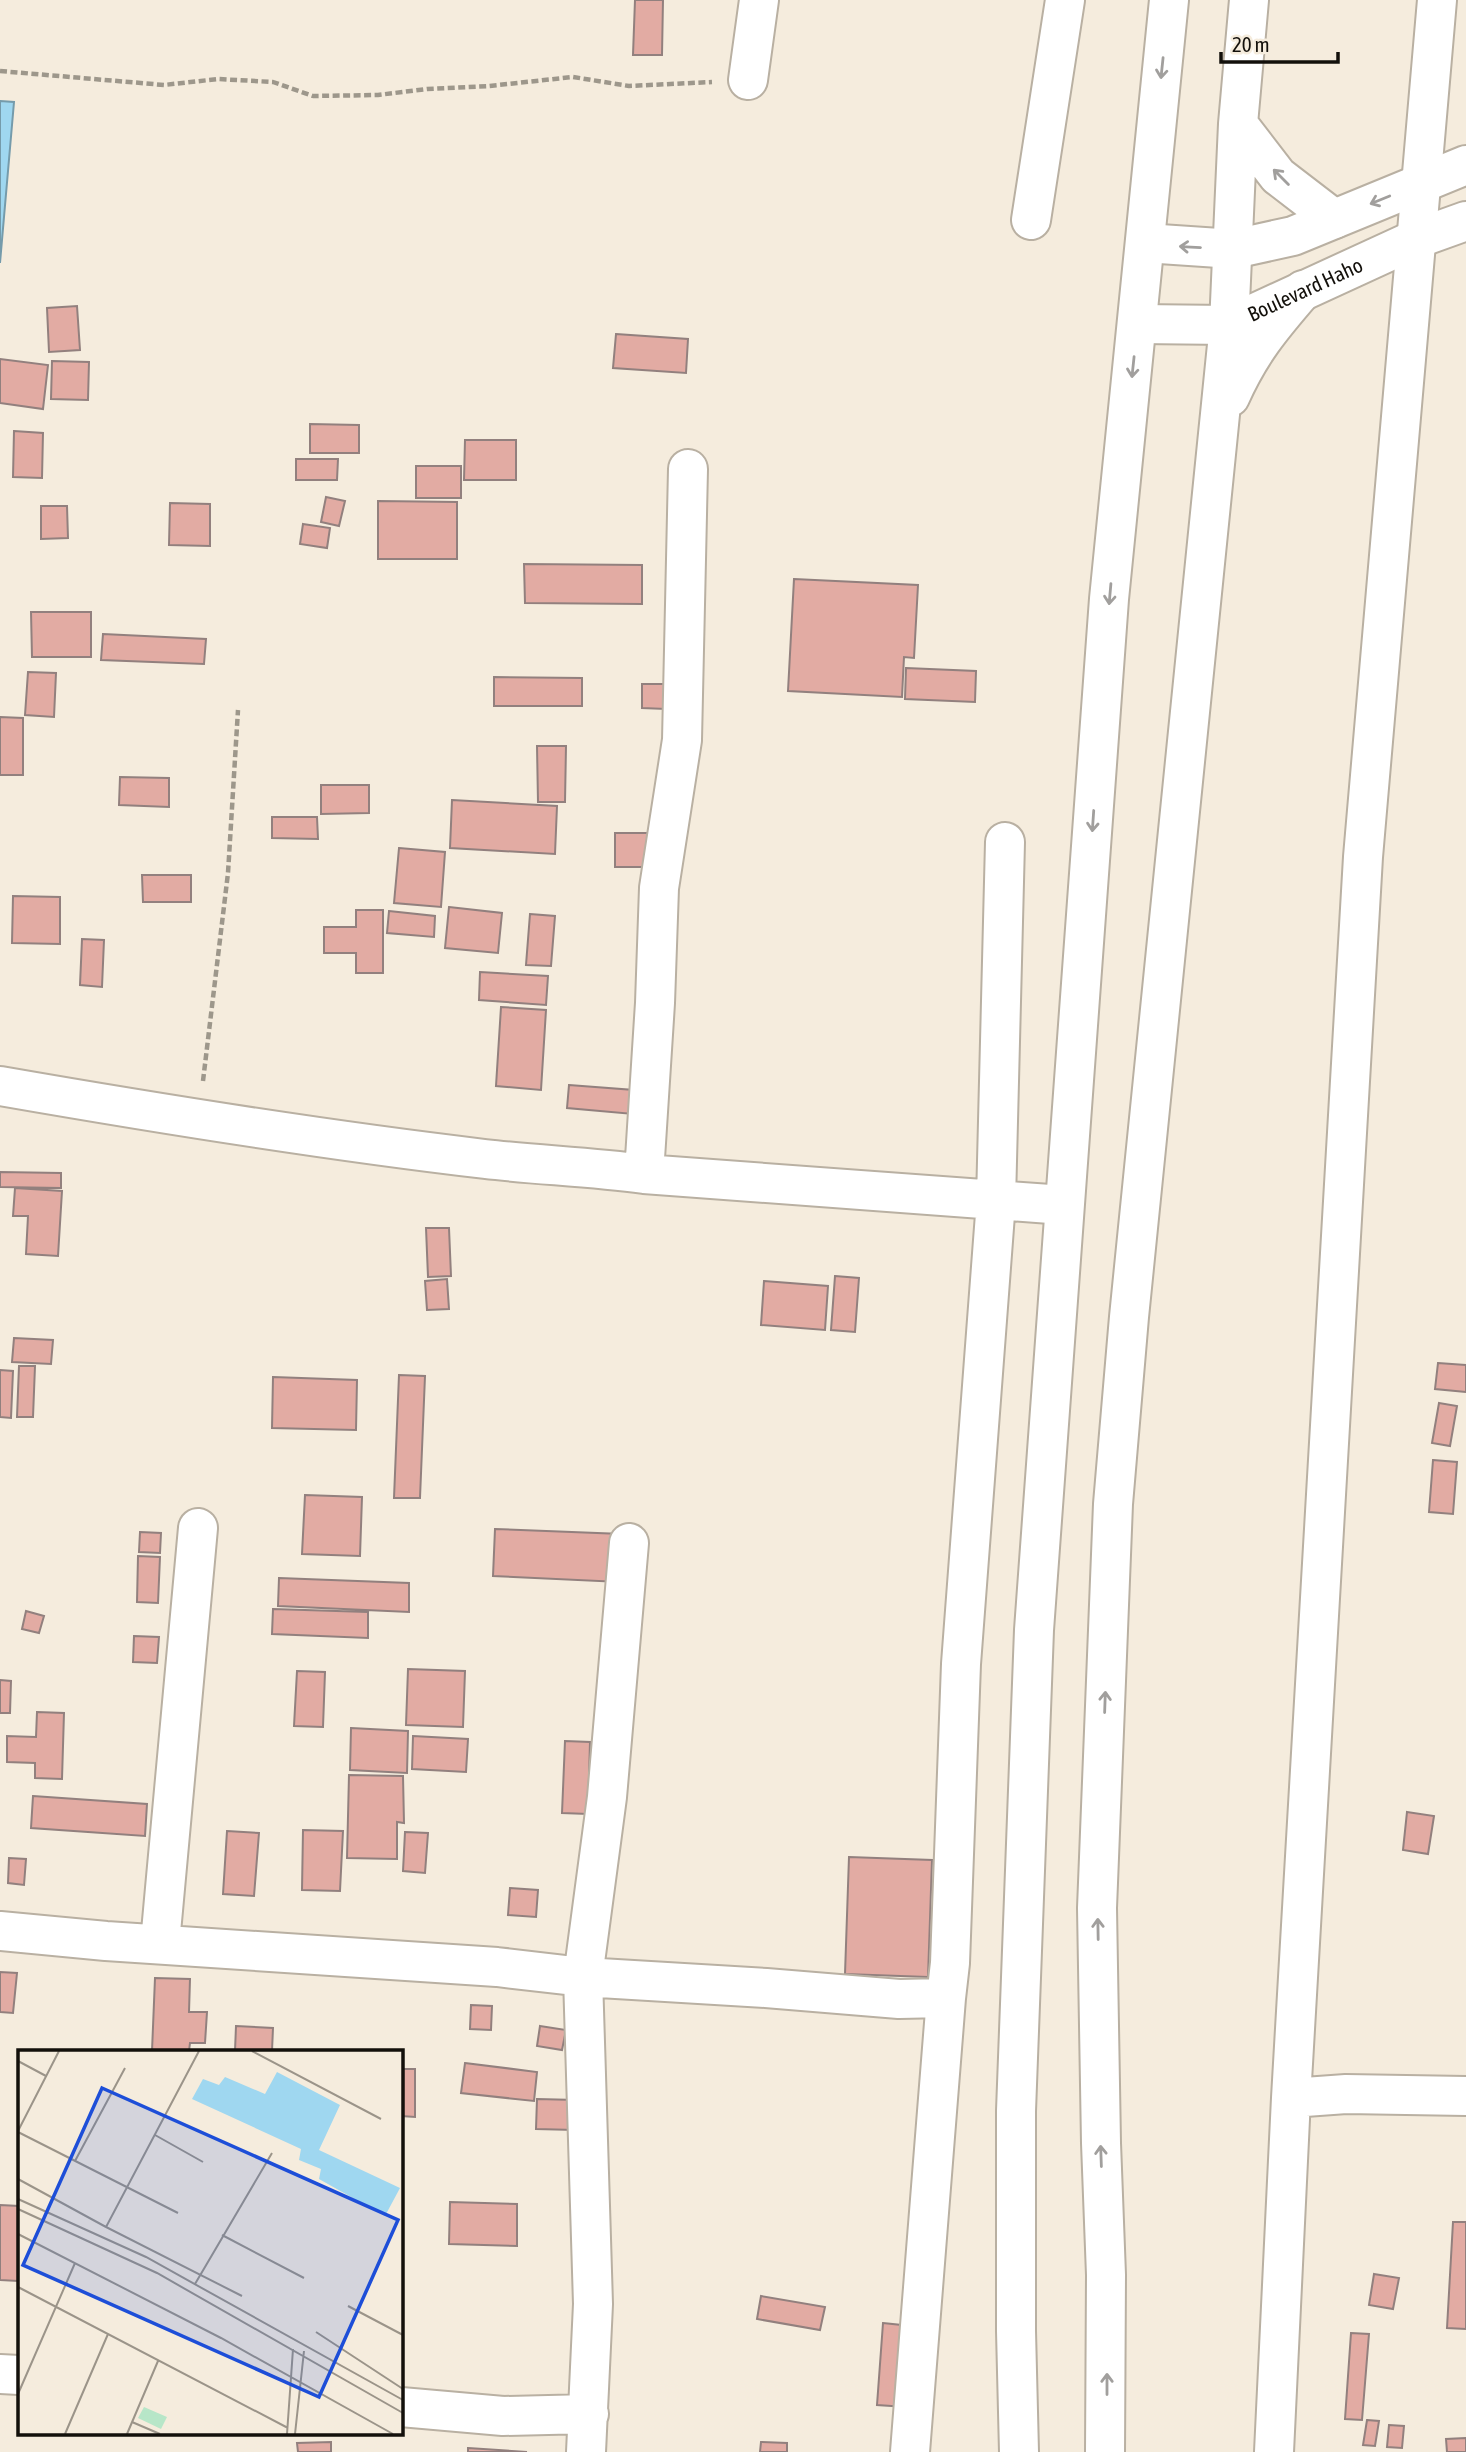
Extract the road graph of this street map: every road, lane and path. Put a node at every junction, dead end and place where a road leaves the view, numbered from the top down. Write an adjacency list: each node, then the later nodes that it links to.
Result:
1 (759, 0): 7 (street)
2 (1065, 0): 12 (street)
3 (1169, 0): 15 (street, one-way to 15)
4 (1250, 0): 8 (street)
5 (1437, 0): 10 (street)
6 (0, 71): 7 (path)
7 (748, 80)
8 (1238, 124): 11 (street, one-way to 8); 16 (street)
9 (1466, 165): 10 (street)
10 (1420, 184): 11 (street, one-way to 11); 14 (street)
11 (1334, 219): 16 (street)
12 (1031, 220)
13 (1466, 221): 14 (street, Boulevard Haho)
14 (1416, 239): 17 (street, Boulevard Haho); 36 (street)
15 (1145, 243): 16 (street, one-way to 15); 18 (street)
16 (1234, 249): 19 (street)
17 (1303, 290): 19 (street, Boulevard Haho); 20 (street)
18 (1138, 324): 19 (street, Boulevard Haho); 28 (street, one-way to 28)
19 (1229, 325): 20 (street)
20 (1220, 418): 42 (street, one-way to 20)
21 (688, 469): 26 (street)
22 (238, 710): 25 (path)
23 (1005, 842): 27 (street)
24 (0, 1086): 25 (street)
25 (199, 1120): 26 (street)
26 (644, 1174): 27 (street)
27 (996, 1201): 28 (street); 34 (street)
28 (1064, 1205): 37 (street)
29 (198, 1528): 32 (street)
30 (629, 1543): 33 (street)
31 (0, 1931): 32 (street)
32 (160, 1943): 33 (street)
33 (583, 1977): 34 (street); 41 (street)
34 (946, 1998): 44 (street)
35 (1466, 2096): 36 (street)
36 (1291, 2098): 47 (street)
37 (1016, 2331): 45 (street); 46 (street)
38 (0, 2374): 39 (street)
39 (18, 2375)
40 (402, 2407): 41 (street)
41 (589, 2414): 43 (street)
42 (1107, 2443)
43 (586, 2452)
44 (910, 2452)
45 (1003, 2452)
46 (1019, 2452)
47 (1274, 2452)

